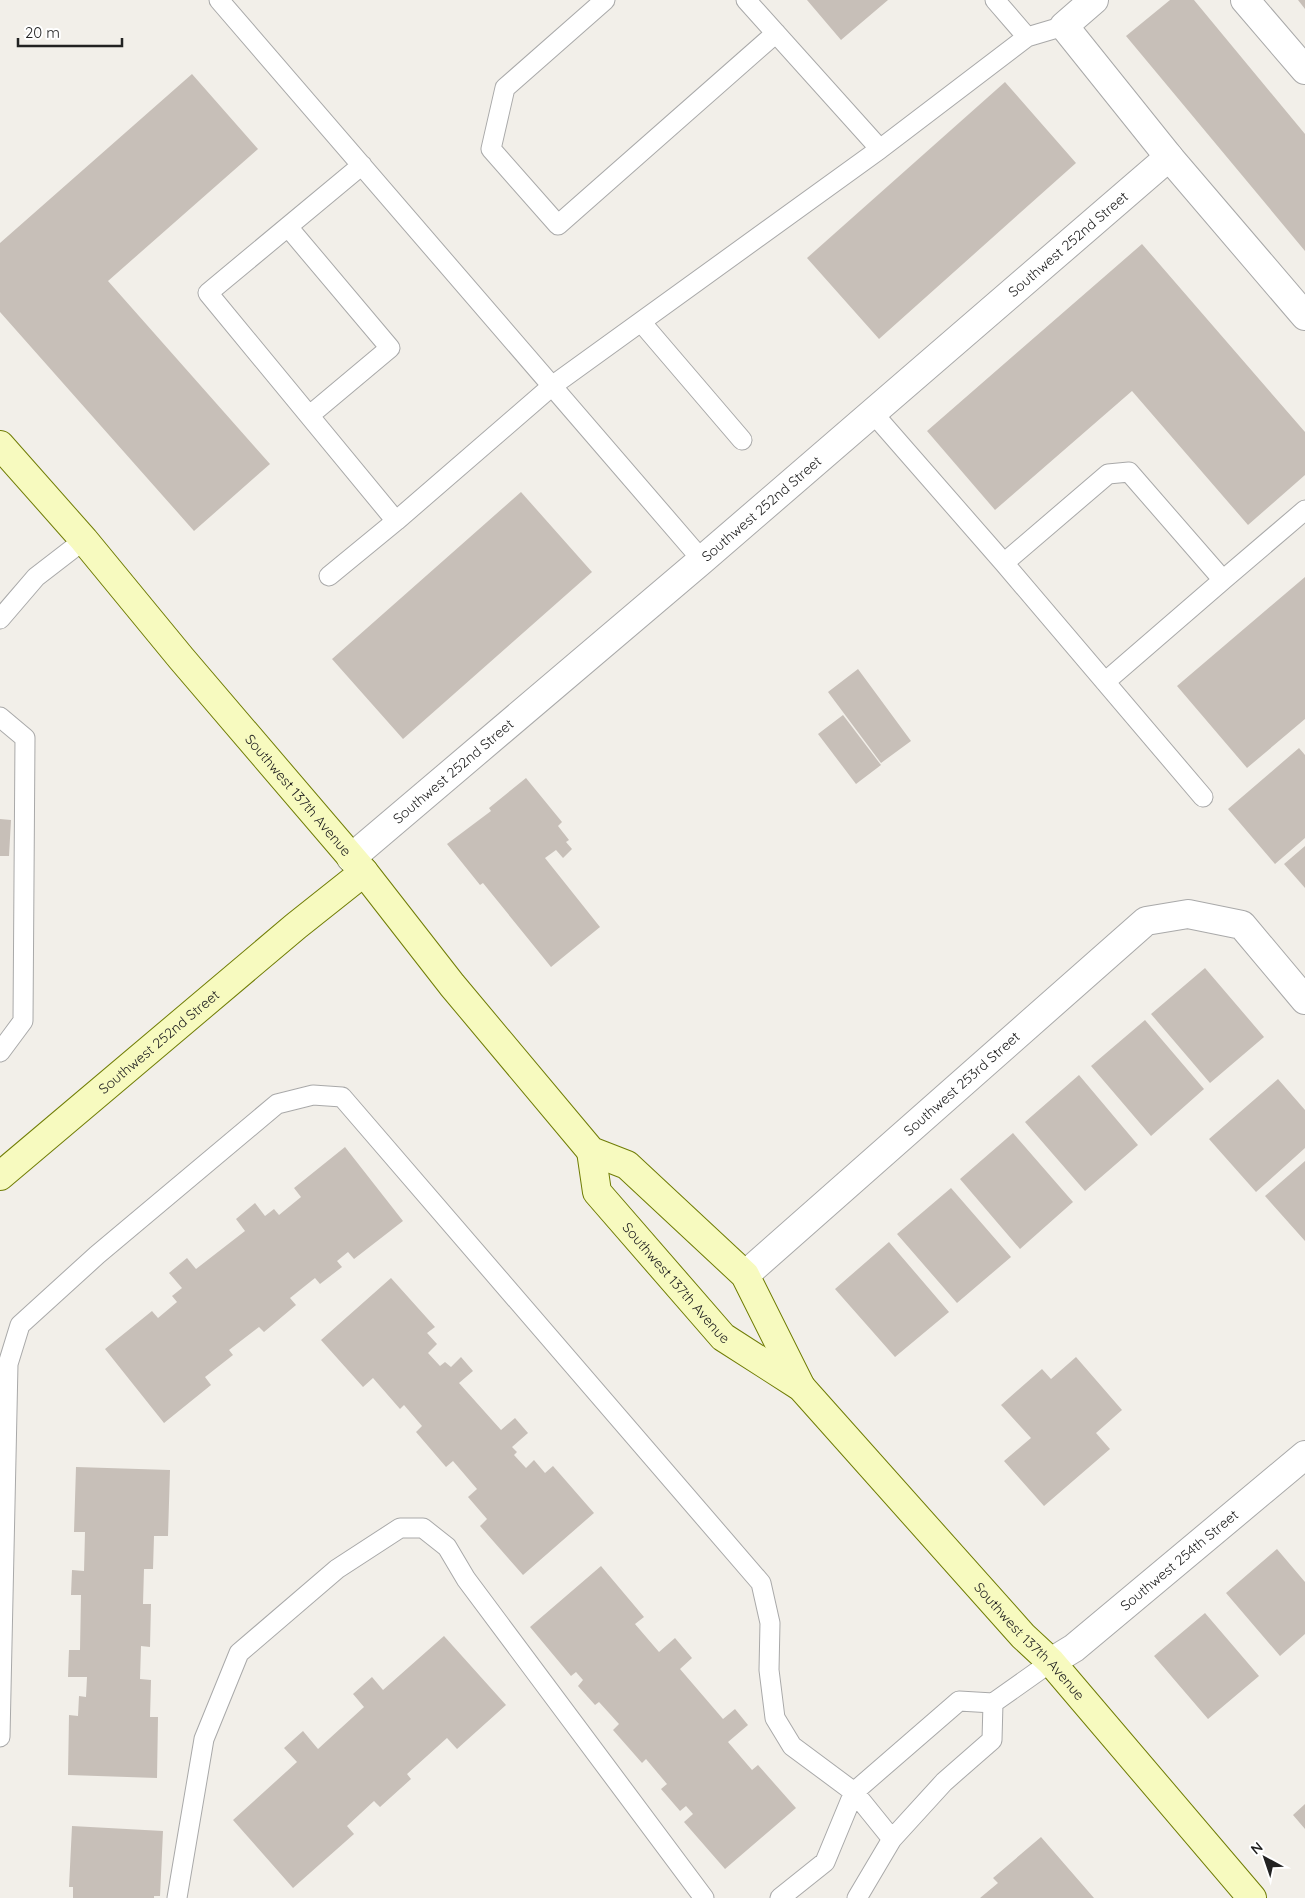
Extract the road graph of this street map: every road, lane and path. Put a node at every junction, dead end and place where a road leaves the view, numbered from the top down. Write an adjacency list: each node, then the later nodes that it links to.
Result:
1 (219, 0): 13 (lane)
2 (605, 0): 8 (lane)
3 (746, 0): 8 (lane)
4 (996, 0): 9 (lane)
5 (1094, 0): 7 (street)
6 (1245, 0): 10 (street)
7 (1064, 26): 9 (lane); 12 (street)
8 (776, 33): 11 (lane)
9 (1027, 38): 11 (lane)
10 (1305, 70)
11 (880, 149): 16 (lane)
12 (1170, 157): 15 (street); 18 (street, Southwest 252nd Street)
13 (362, 165): 14 (lane); 17 (lane)
14 (288, 227): 19 (lane); 19 (lane)
15 (1305, 316)
16 (641, 322): 17 (lane); 20 (lane)
17 (552, 386): 23 (lane); 25 (lane)
18 (872, 412): 25 (street, Southwest 252nd Street); 26 (lane)
19 (310, 415): 23 (lane)
20 (742, 440)
21 (0, 445): 24 (main road, Southwest 137th Avenue)
22 (1305, 510): 28 (lane)
23 (396, 521): 27 (lane)
24 (84, 540): 29 (lane); 33 (main road, Southwest 137th Avenue)
25 (702, 560): 33 (street, Southwest 252nd Street)
26 (1004, 563): 28 (lane); 30 (lane)
27 (329, 576)
28 (1223, 580): 30 (lane)
29 (0, 619)
30 (1105, 682): 32 (lane)
31 (0, 718): 35 (lane)
32 (1203, 797)
33 (357, 865): 36 (main road, Southwest 137th Avenue); 37 (main road, Southwest 252nd Street)
34 (1305, 1000): 38 (street, Southwest 253rd Street)
35 (0, 1052)
36 (591, 1151): 38 (main road, Southwest 137th Avenue); 39 (main road, Southwest 137th Avenue)
37 (0, 1176)
38 (745, 1275): 39 (main road, Southwest 137th Avenue)
39 (801, 1387): 41 (main road, Southwest 137th Avenue)
40 (1305, 1454): 41 (street, Southwest 254th Street)
41 (1051, 1662): 42 (lane); 50 (main road, Southwest 137th Avenue)
42 (993, 1703): 44 (lane); 45 (lane)
43 (0, 1738): 44 (lane)
44 (854, 1792): 45 (lane); 48 (lane)
45 (892, 1839): 49 (lane)
46 (177, 1898): 47 (lane)
47 (704, 1898)
48 (780, 1898)
49 (857, 1898)
50 (1252, 1898)

